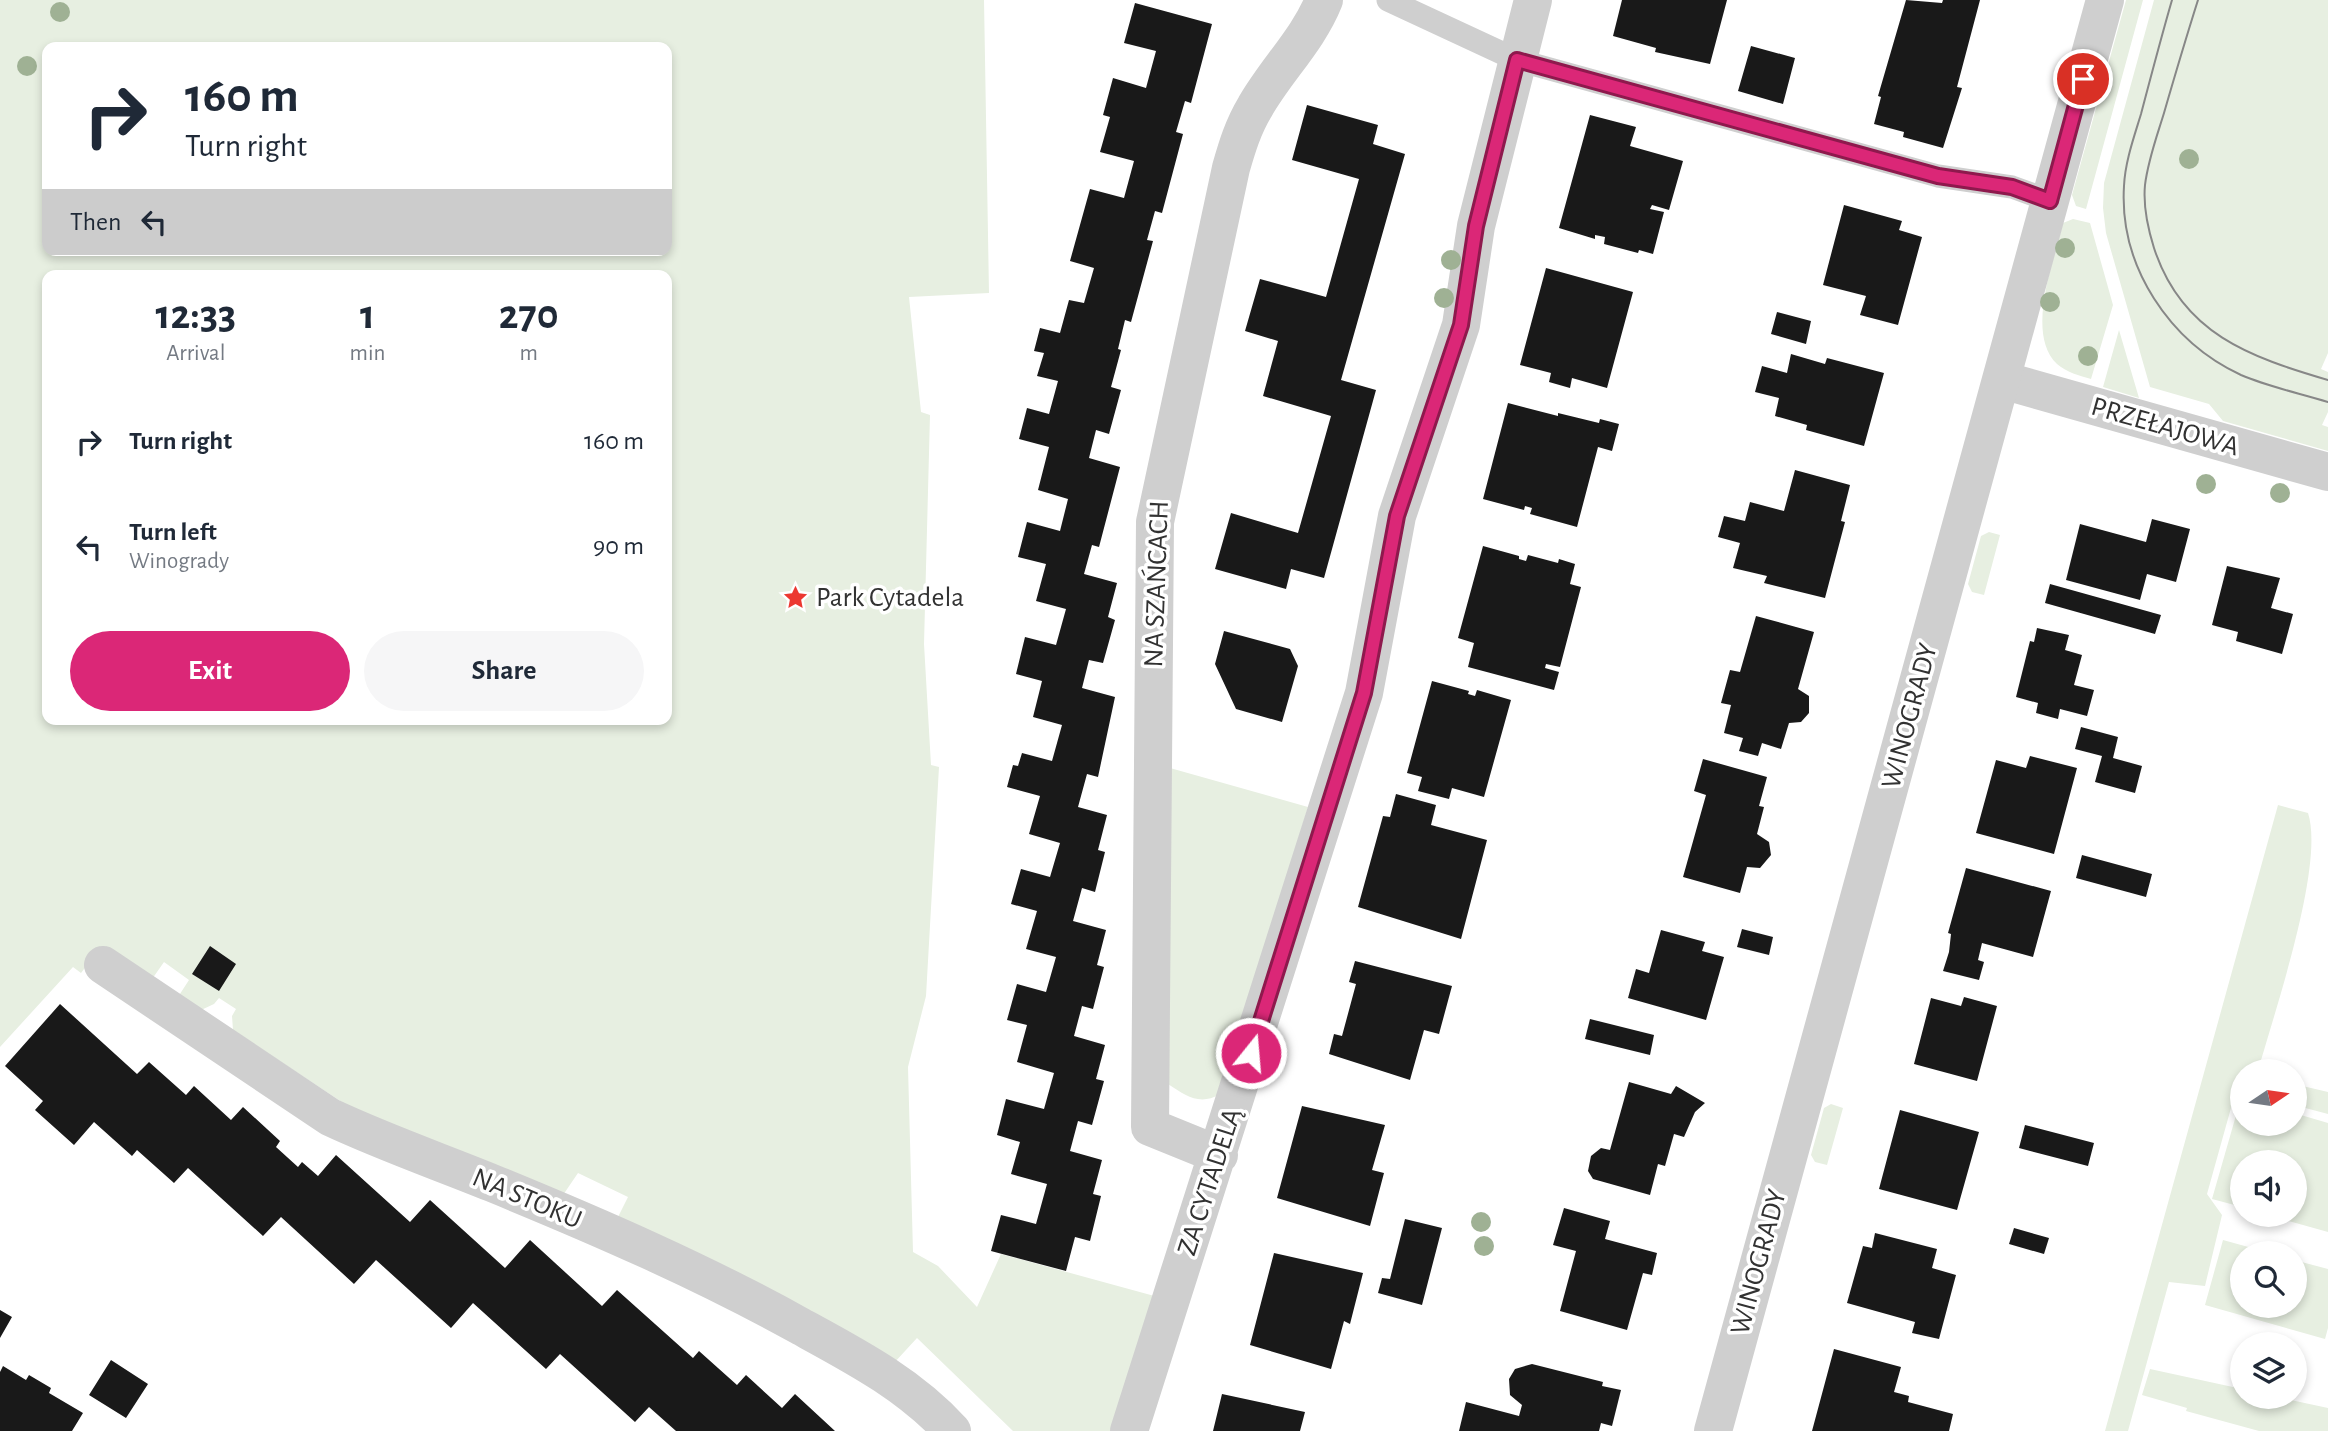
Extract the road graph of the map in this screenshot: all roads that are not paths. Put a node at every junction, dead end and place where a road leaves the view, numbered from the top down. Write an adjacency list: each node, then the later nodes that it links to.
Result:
1 (1324, 0): 10 (street, NA SZAŃCACH)
2 (1388, 0): 5 (lane)
3 (1533, 0): 5 (street, ZA CYTADELĄ)
4 (2105, 0): 6 (street, WINOGRADY)
5 (1517, 60): 6 (lane); 10 (street, ZA CYTADELĄ)
6 (2050, 201): 7 (street, WINOGRADY)
7 (2002, 380): 8 (street, PRZEŁAJOWA); 13 (street, WINOGRADY)
8 (2328, 472)
9 (103, 965): 11 (street, NA STOKU)
10 (1219, 1155): 12 (street, ZA CYTADELĄ)
11 (952, 1431)
12 (1129, 1431)
13 (1713, 1431)

